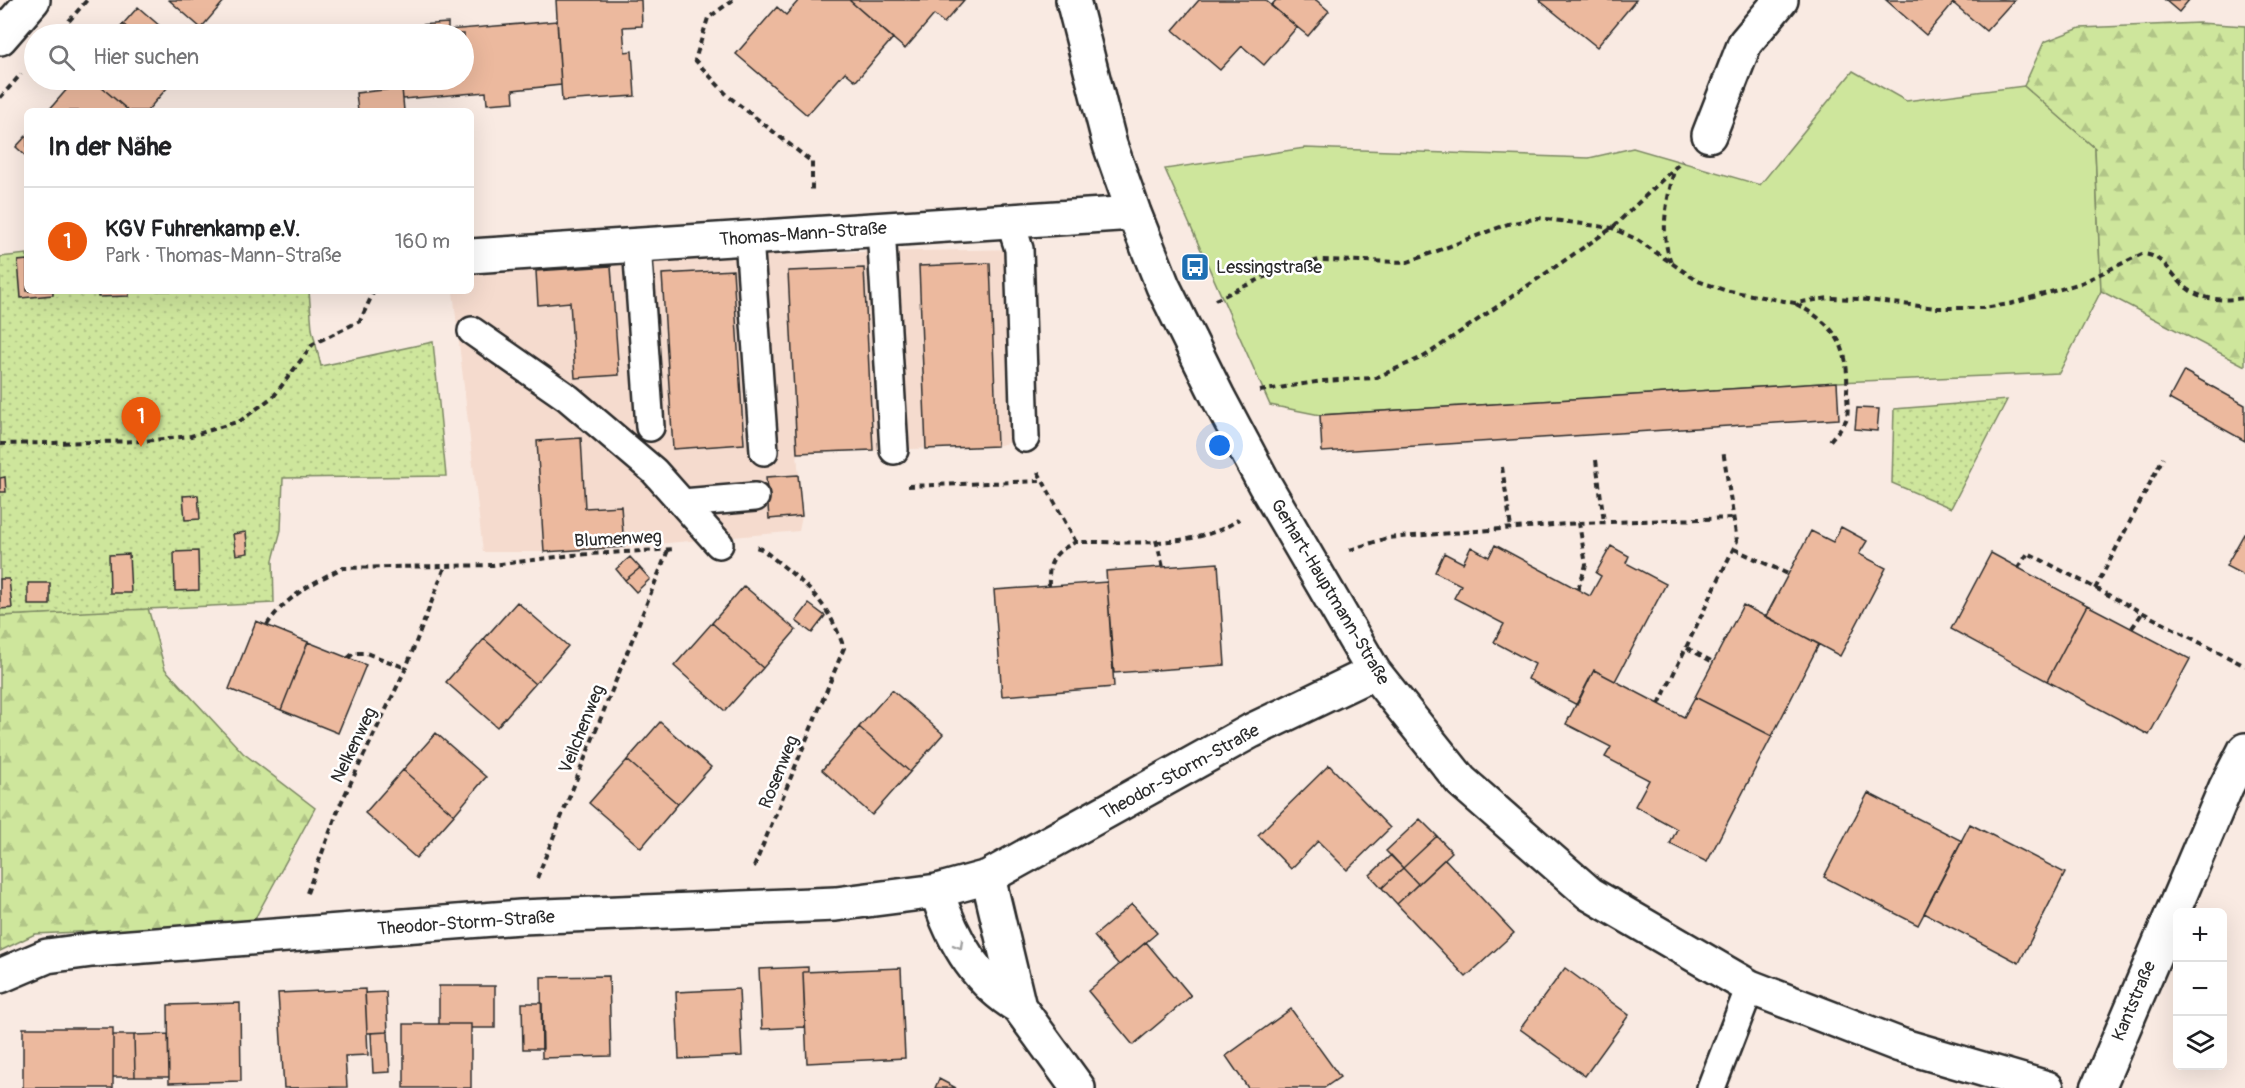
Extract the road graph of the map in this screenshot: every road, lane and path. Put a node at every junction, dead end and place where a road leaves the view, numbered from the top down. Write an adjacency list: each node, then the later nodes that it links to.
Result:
1 (33, 0): 5 (street)
2 (733, 0): 14 (path)
3 (1073, 0): 10 (street, Gerhart-Hauptmann-Straße)
4 (1781, 0): 8 (street)
5 (0, 38)
6 (24, 71): 7 (path)
7 (0, 98)
8 (1709, 135): 9 (path)
9 (1674, 169): 13 (path); 18 (path)
10 (1134, 213): 11 (street, Thomas-Mann-Straße); 22 (street, Gerhart-Hauptmann-Straße)
11 (1010, 221): 12 (street, Thomas-Mann-Straße); 26 (lane)
12 (881, 228): 14 (street, Thomas-Mann-Straße); 29 (lane)
13 (1612, 228): 18 (path); 22 (path); 24 (path)
14 (811, 232): 15 (street, Thomas-Mann-Straße)
15 (749, 238): 16 (street, Thomas-Mann-Straße); 31 (lane)
16 (638, 245): 17 (street, Thomas-Mann-Straße); 25 (lane)
17 (474, 256)
18 (1671, 263): 21 (path)
19 (373, 294): 28 (path)
20 (2245, 298): 21 (path)
21 (1795, 303): 27 (path)
22 (1179, 318): 24 (street, Gerhart-Hauptmann-Straße)
23 (472, 332): 38 (lane)
24 (1218, 397): 37 (street, Gerhart-Hauptmann-Straße)
25 (650, 427)
26 (1025, 438): 35 (path)
27 (1829, 442)
28 (0, 444)
29 (894, 450): 35 (path)
30 (1723, 450): 39 (path)
31 (764, 451)
32 (2163, 458): 55 (path)
33 (1596, 460): 40 (path)
34 (1502, 467): 42 (path)
35 (1042, 481): 44 (path)
36 (755, 497): 38 (lane)
37 (1272, 497): 43 (path); 48 (street, Gerhart-Hauptmann-Straße)
38 (683, 503): 45 (lane)
39 (1734, 518): 40 (path); 46 (path)
40 (1604, 522): 41 (path)
41 (1579, 524): 42 (path); 54 (path)
42 (1511, 528): 48 (path)
43 (1156, 540): 44 (path); 50 (path)
44 (1076, 542): 53 (path)
45 (719, 544): 47 (path, Blumenweg); 59 (path, Blumenweg)
46 (1734, 549): 52 (path); 60 (path)
47 (668, 550): 49 (path, Blumenweg); 71 (path, Veilchenweg)
48 (1311, 564): 65 (street, Gerhart-Hauptmann-Straße)
49 (445, 567): 57 (path, Blumenweg); 64 (path, Nelkenweg)
50 (1163, 567)
51 (2018, 568): 55 (path)
52 (1788, 573)
53 (1049, 586)
54 (1578, 589)
55 (2095, 589): 56 (path)
56 (2143, 612): 58 (path); 63 (path)
57 (267, 625)
58 (2132, 628)
59 (844, 648): 70 (path, Rosenweg)
60 (1687, 648): 62 (path); 66 (path)
61 (348, 658): 64 (path)
62 (1713, 662)
63 (2245, 666)
64 (406, 669): 72 (path, Nelkenweg)
65 (1374, 672): 68 (street, Theodor-Storm-Straße); 74 (street, Gerhart-Hauptmann-Straße)
66 (1659, 704)
67 (2245, 750): 79 (street, Kantstraße)
68 (988, 877): 69 (street, Theodor-Storm-Straße); 75 (street)
69 (937, 891): 70 (street, Theodor-Storm-Straße); 75 (street, one-way to 75)
70 (738, 907): 71 (street, Theodor-Storm-Straße)
71 (521, 917): 72 (street, Theodor-Storm-Straße)
72 (295, 937): 73 (street, Theodor-Storm-Straße)
73 (0, 976)
74 (1750, 987): 77 (lane); 78 (street, Gerhart-Hauptmann-Straße)
75 (1018, 1006): 76 (street)
76 (1078, 1088)
77 (1711, 1088)
78 (2047, 1088)
79 (2097, 1088)

